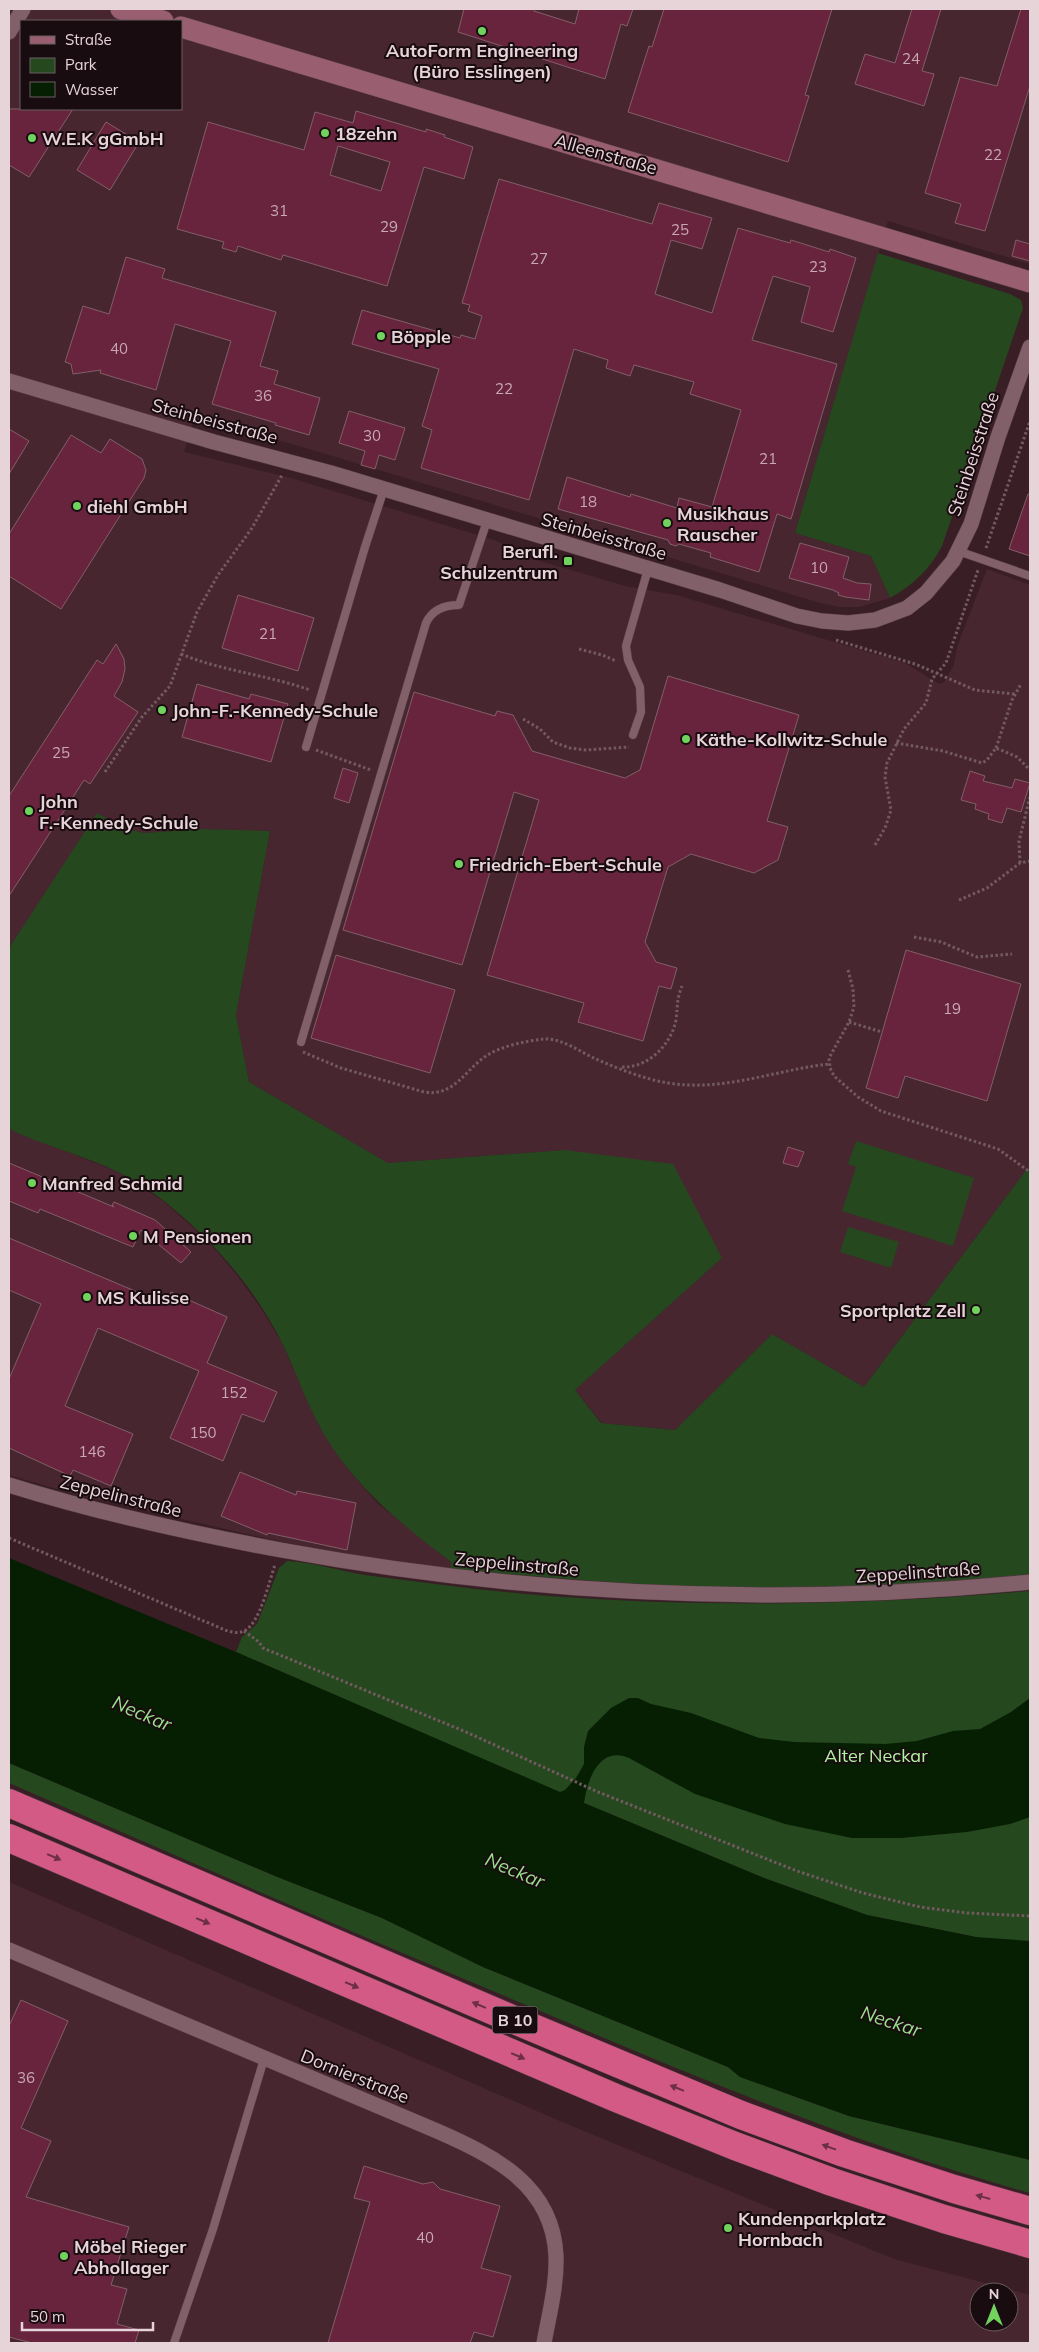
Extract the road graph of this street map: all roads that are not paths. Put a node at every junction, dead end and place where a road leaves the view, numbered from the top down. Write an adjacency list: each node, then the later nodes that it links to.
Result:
1 (23, 9): 5 (street)
2 (121, 9): 3 (street)
3 (160, 20)
4 (182, 27): 6 (street, Alleenstraße)
5 (9, 32)
6 (1030, 282)
7 (1030, 347): 11 (street, Steinbeisstraße)
8 (9, 381): 9 (street, Steinbeisstraße)
9 (384, 489): 10 (street, Steinbeisstraße); 15 (lane)
10 (486, 521): 12 (street, Steinbeisstraße); 16 (lane)
11 (958, 551): 12 (street, Steinbeisstraße); 13 (lane)
12 (648, 569): 14 (lane)
13 (1030, 576)
14 (633, 735)
15 (306, 747)
16 (301, 1042)
17 (9, 1485): 18 (street, Zeppelinstraße)
18 (1030, 1582)
19 (9, 1804): 23 (highway, B 10, one-way to 19)
20 (9, 1838): 24 (highway, B 10, one-way to 24)
21 (9, 1950): 22 (street, Dornierstraße)
22 (264, 2059): 25 (lane); 26 (street, Dornierstraße)
23 (1030, 2211)
24 (1030, 2244)
25 (174, 2343)
26 (544, 2343)

